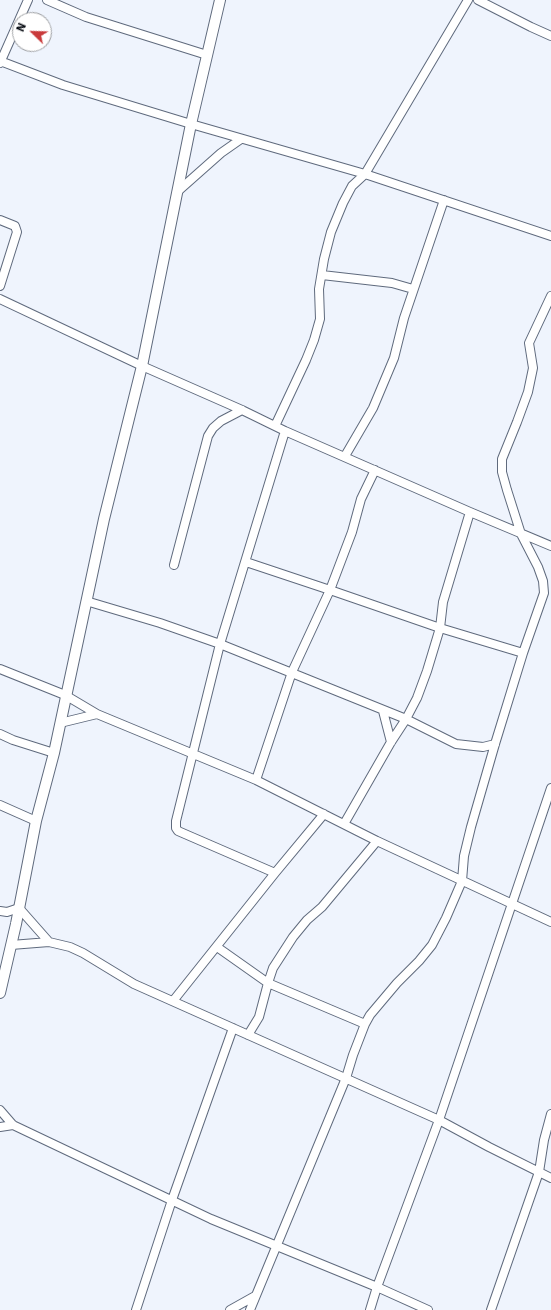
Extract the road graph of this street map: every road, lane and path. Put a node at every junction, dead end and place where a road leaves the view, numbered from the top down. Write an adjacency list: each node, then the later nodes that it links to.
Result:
1 (28, 0): 8 (street)
2 (47, 0): 7 (street)
3 (220, 0): 7 (street)
4 (468, 0): 11 (street)
5 (478, 0): 6 (street)
6 (551, 36)
7 (207, 55): 9 (street)
8 (0, 61): 9 (street)
9 (191, 124): 10 (street); 12 (street)
10 (241, 139): 11 (street); 12 (street)
11 (365, 174): 13 (street); 16 (street)
12 (177, 192): 21 (street)
13 (444, 200): 15 (street); 18 (street)
14 (0, 220): 17 (street)
15 (551, 236)
16 (322, 275): 18 (street); 23 (street)
17 (0, 286)
18 (413, 289): 25 (street)
19 (551, 296): 28 (street)
20 (0, 299): 21 (street)
21 (142, 366): 22 (street); 34 (street)
22 (242, 410): 23 (street); 31 (street)
23 (275, 426): 24 (street)
24 (285, 431): 25 (street); 30 (street)
25 (345, 456): 26 (street)
26 (375, 470): 27 (street); 32 (street)
27 (470, 512): 28 (street); 35 (street)
28 (522, 534): 29 (street); 33 (street)
29 (551, 546)
30 (246, 562): 32 (street); 36 (street)
31 (174, 565)
32 (330, 590): 35 (street); 39 (street)
33 (547, 593): 37 (street)
34 (86, 601): 36 (street); 40 (street)
35 (440, 628): 37 (street); 43 (street)
36 (220, 644): 39 (street); 49 (street)
37 (523, 653): 47 (street)
38 (0, 669): 40 (street)
39 (292, 672): 41 (street); 50 (street)
40 (65, 695): 42 (street); 44 (street)
41 (383, 711): 43 (street); 46 (street)
42 (97, 714): 44 (street); 49 (street)
43 (406, 719): 46 (street); 47 (street)
44 (60, 723): 48 (street)
45 (0, 734): 48 (street)
46 (391, 742): 55 (street)
47 (495, 744): 58 (street)
48 (54, 753): 54 (street)
49 (193, 753): 50 (street); 57 (street)
50 (256, 780): 53 (street)
51 (551, 788): 59 (street)
52 (0, 805): 54 (street)
53 (324, 814): 55 (street); 57 (street)
54 (36, 821): 60 (street)
55 (344, 824): 56 (street)
56 (377, 841): 58 (street); 66 (street)
57 (275, 873): 65 (street)
58 (462, 880): 59 (street); 69 (street)
59 (512, 904): 62 (street); 75 (street)
60 (19, 908): 61 (street); 63 (street); 64 (street)
61 (0, 911)
62 (551, 922)
63 (49, 942): 64 (street); 68 (street)
64 (11, 945): 67 (street)
65 (217, 947): 66 (street); 68 (street)
66 (268, 983): 69 (street); 71 (street)
67 (0, 993)
68 (173, 1001): 70 (street)
69 (365, 1024): 72 (street)
70 (233, 1028): 71 (street); 80 (street)
71 (248, 1035): 72 (street)
72 (346, 1078): 75 (street); 81 (street)
73 (0, 1110): 76 (street)
74 (551, 1114): 78 (street)
75 (439, 1120): 78 (street); 82 (street)
76 (13, 1125): 77 (street); 80 (street)
77 (0, 1127)
78 (539, 1172): 79 (street); 89 (street)
79 (551, 1178)
80 (172, 1200): 81 (street); 84 (street)
81 (277, 1246): 82 (street); 83 (street)
82 (377, 1287): 87 (street); 88 (street)
83 (255, 1296): 85 (street); 86 (street)
84 (136, 1310)
85 (230, 1310)
86 (250, 1310)
87 (370, 1310)
88 (428, 1310)
89 (491, 1310)

